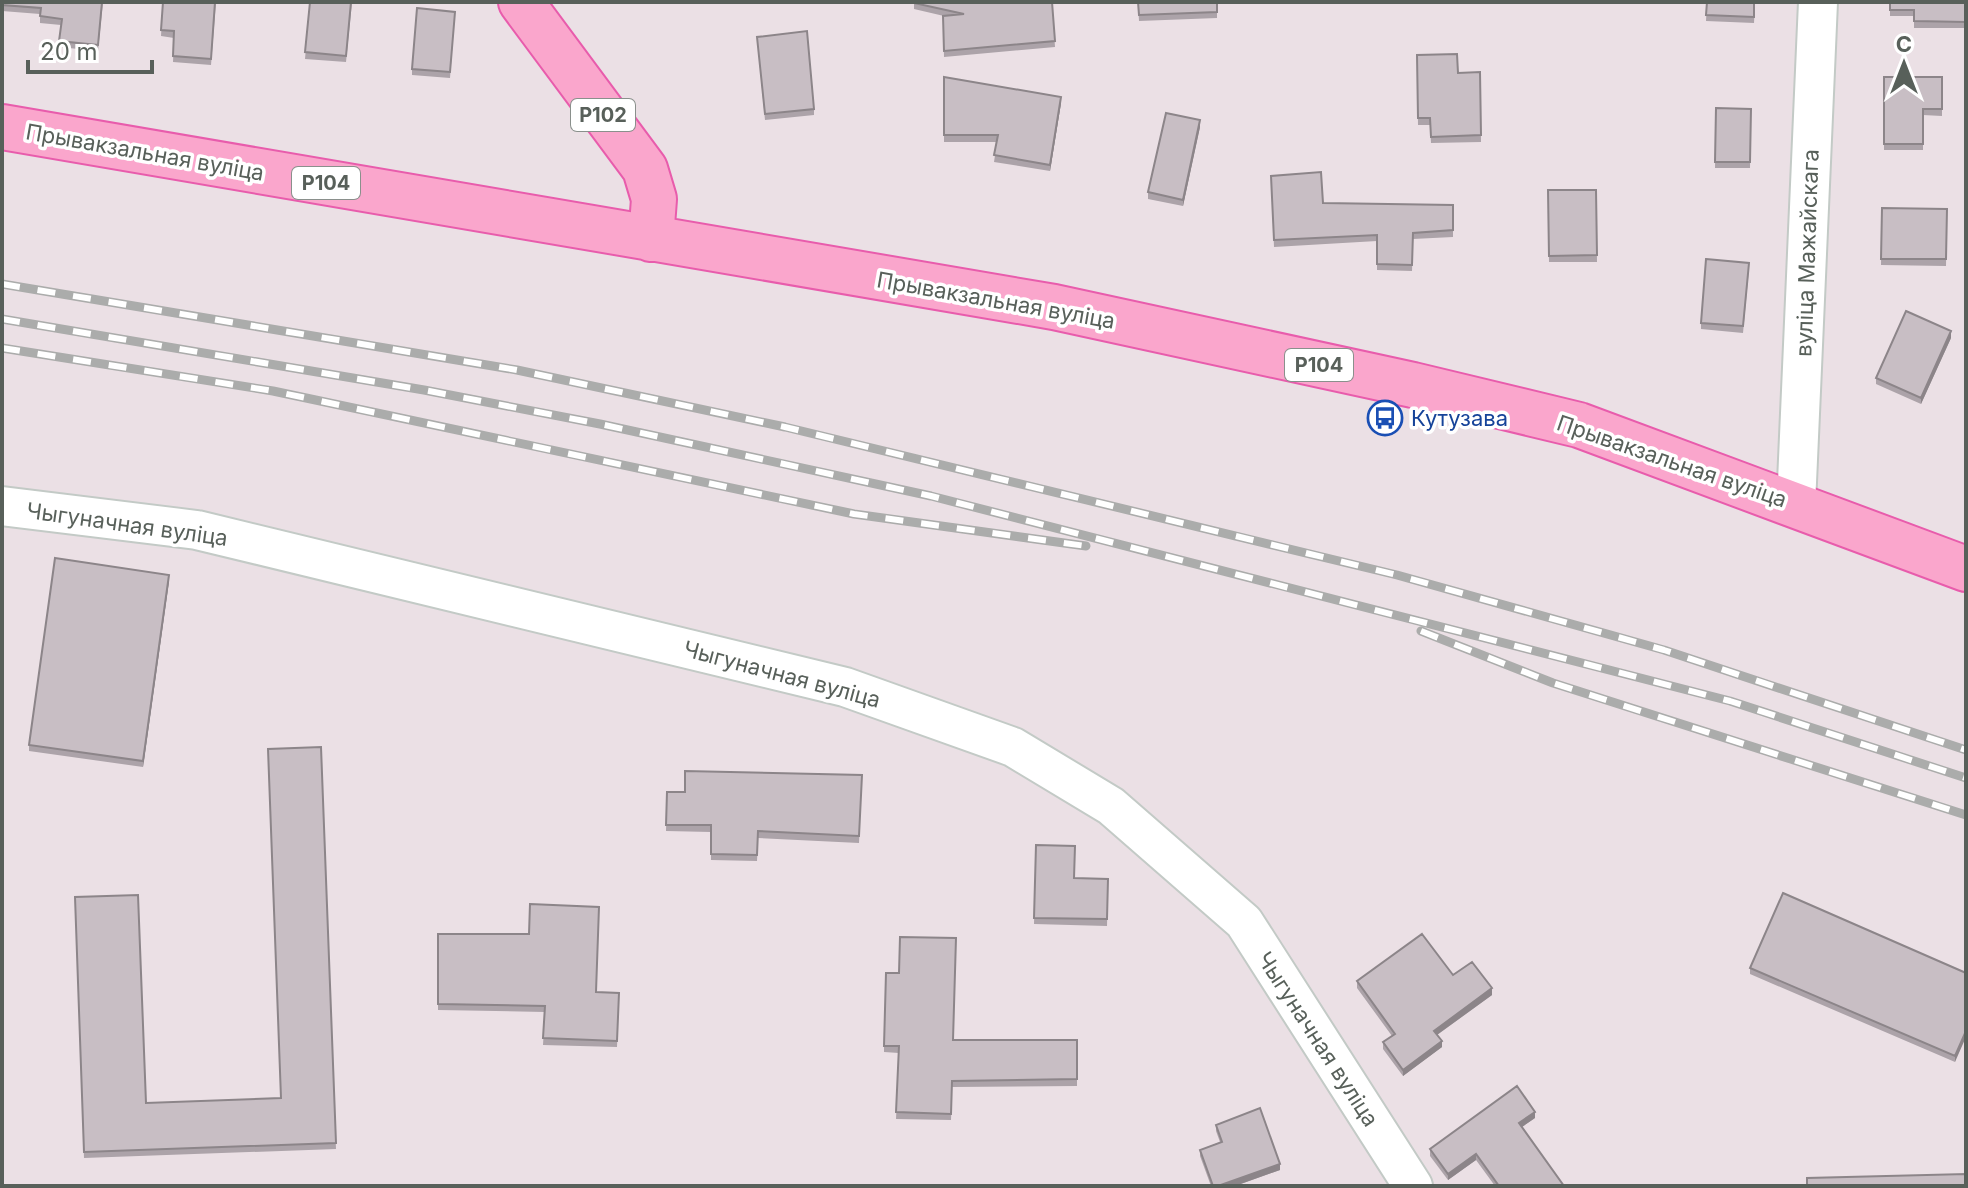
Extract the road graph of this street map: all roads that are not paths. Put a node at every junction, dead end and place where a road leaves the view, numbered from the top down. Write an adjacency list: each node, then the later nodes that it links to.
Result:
1 (521, 2): 4 (main road, Р102)
2 (1818, 2): 5 (street, вуліца Мажайскага)
3 (2, 127): 4 (main road, Прывакзальная вуліца / Р104)
4 (651, 239): 5 (main road, Прывакзальная вуліца / Р104)
5 (1796, 505): 7 (main road, Прывакзальная вуліца / Р104)
6 (2, 506): 8 (street, Чыгуначная вуліца)
7 (1966, 569)
8 (1413, 1186)

